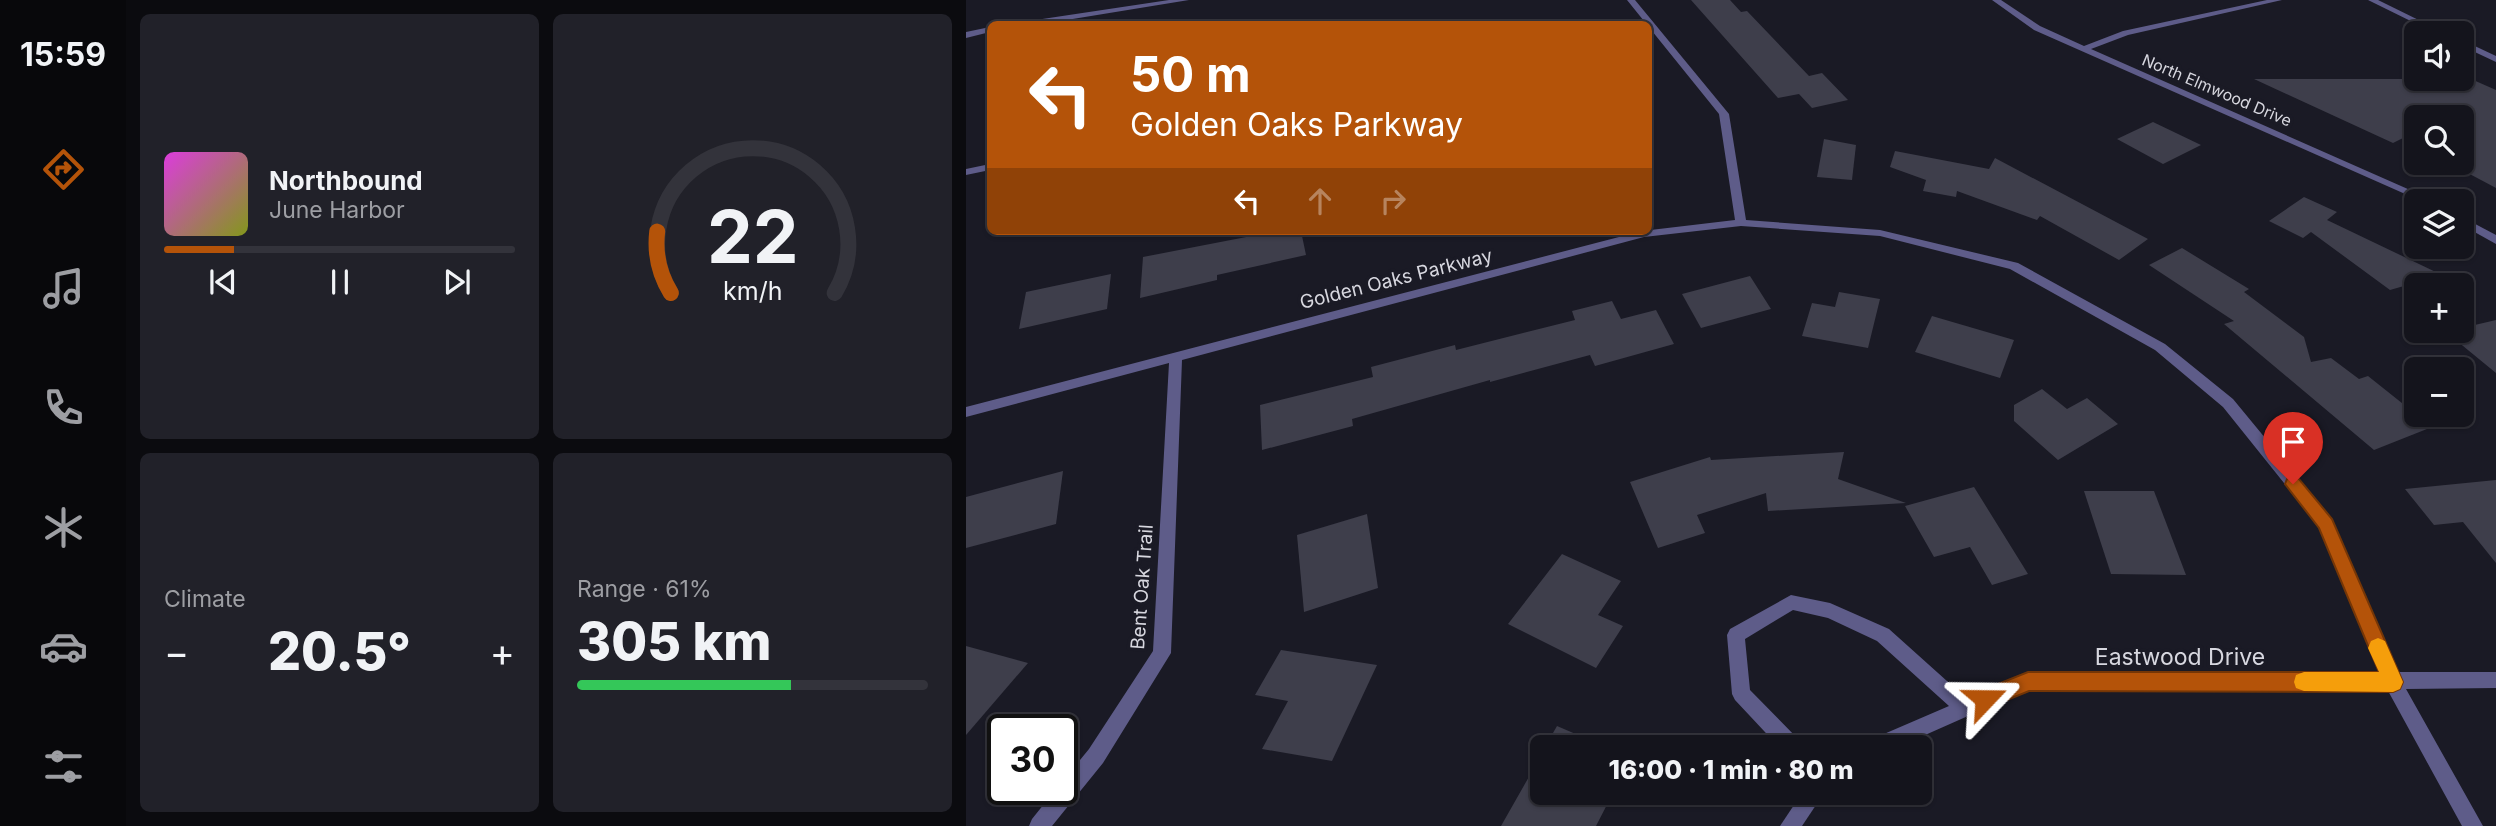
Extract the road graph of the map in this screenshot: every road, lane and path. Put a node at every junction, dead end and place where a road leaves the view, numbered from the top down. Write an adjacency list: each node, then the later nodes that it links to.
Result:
1 (1185, 0): 6 (street)
2 (1631, 0): 7 (street)
3 (1996, 0): 15 (street, North Elmwood Drive)
4 (2278, 0): 15 (street)
5 (2372, 0): 8 (street)
6 (1048, 21)
7 (1647, 21)
8 (2416, 21)
9 (1652, 28): 12 (street)
10 (987, 31): 11 (street)
11 (966, 35)
12 (1660, 39): 13 (street); 20 (street)
13 (1652, 40)
14 (2474, 49): 16 (street)
15 (2084, 50): 19 (street, North Elmwood Drive)
16 (2496, 59)
17 (987, 168): 18 (street)
18 (966, 172)
19 (2404, 190)
20 (1741, 223): 22 (street, Golden Oaks Parkway); 28 (street, Golden Oaks Parkway)
21 (2474, 227): 24 (street)
22 (1652, 233)
23 (1640, 235): 25 (street, Golden Oaks Parkway)
24 (2496, 240)
25 (1176, 355): 26 (street, Golden Oaks Parkway); 33 (street, Bent Oak Trail)
26 (966, 412)
27 (2496, 680): 28 (street, Eastwood Drive)
28 (2393, 682): 29 (street, Eastwood Drive); 35 (street, Golden Oaks Parkway)
29 (1964, 708): 30 (street); 31 (street, Eastwood Drive)
30 (1780, 735)
31 (1904, 735)
32 (1805, 805): 34 (street)
33 (1039, 826)
34 (1790, 826)
35 (2473, 826)

